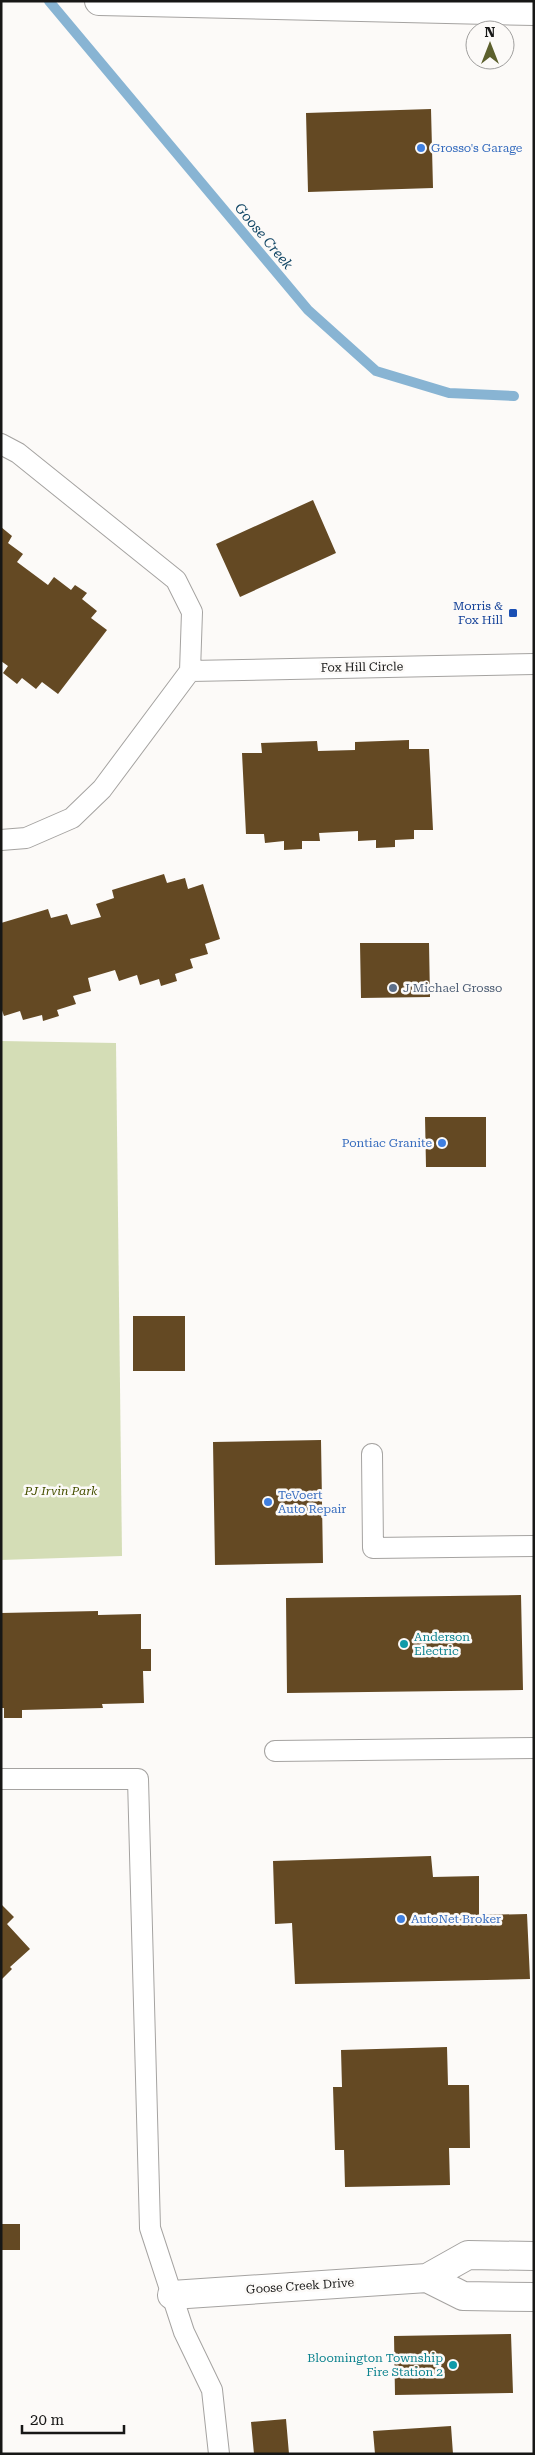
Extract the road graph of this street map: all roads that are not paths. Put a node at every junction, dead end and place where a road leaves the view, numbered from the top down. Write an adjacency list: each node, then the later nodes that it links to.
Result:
1 (99, 1): 2 (street)
2 (534, 11)
3 (1, 444): 5 (lane)
4 (534, 664): 5 (lane, Fox Hill Circle)
5 (190, 671): 6 (lane)
6 (1, 840)
7 (372, 1454): 8 (lane)
8 (534, 1546)
9 (534, 1748): 10 (lane)
10 (275, 1751)
11 (1, 1779): 14 (lane)
12 (534, 2256): 13 (street, Goose Creek Drive)
13 (427, 2278): 14 (street, Goose Creek Drive); 15 (street)
14 (172, 2295): 16 (lane)
15 (534, 2297)
16 (219, 2454)

